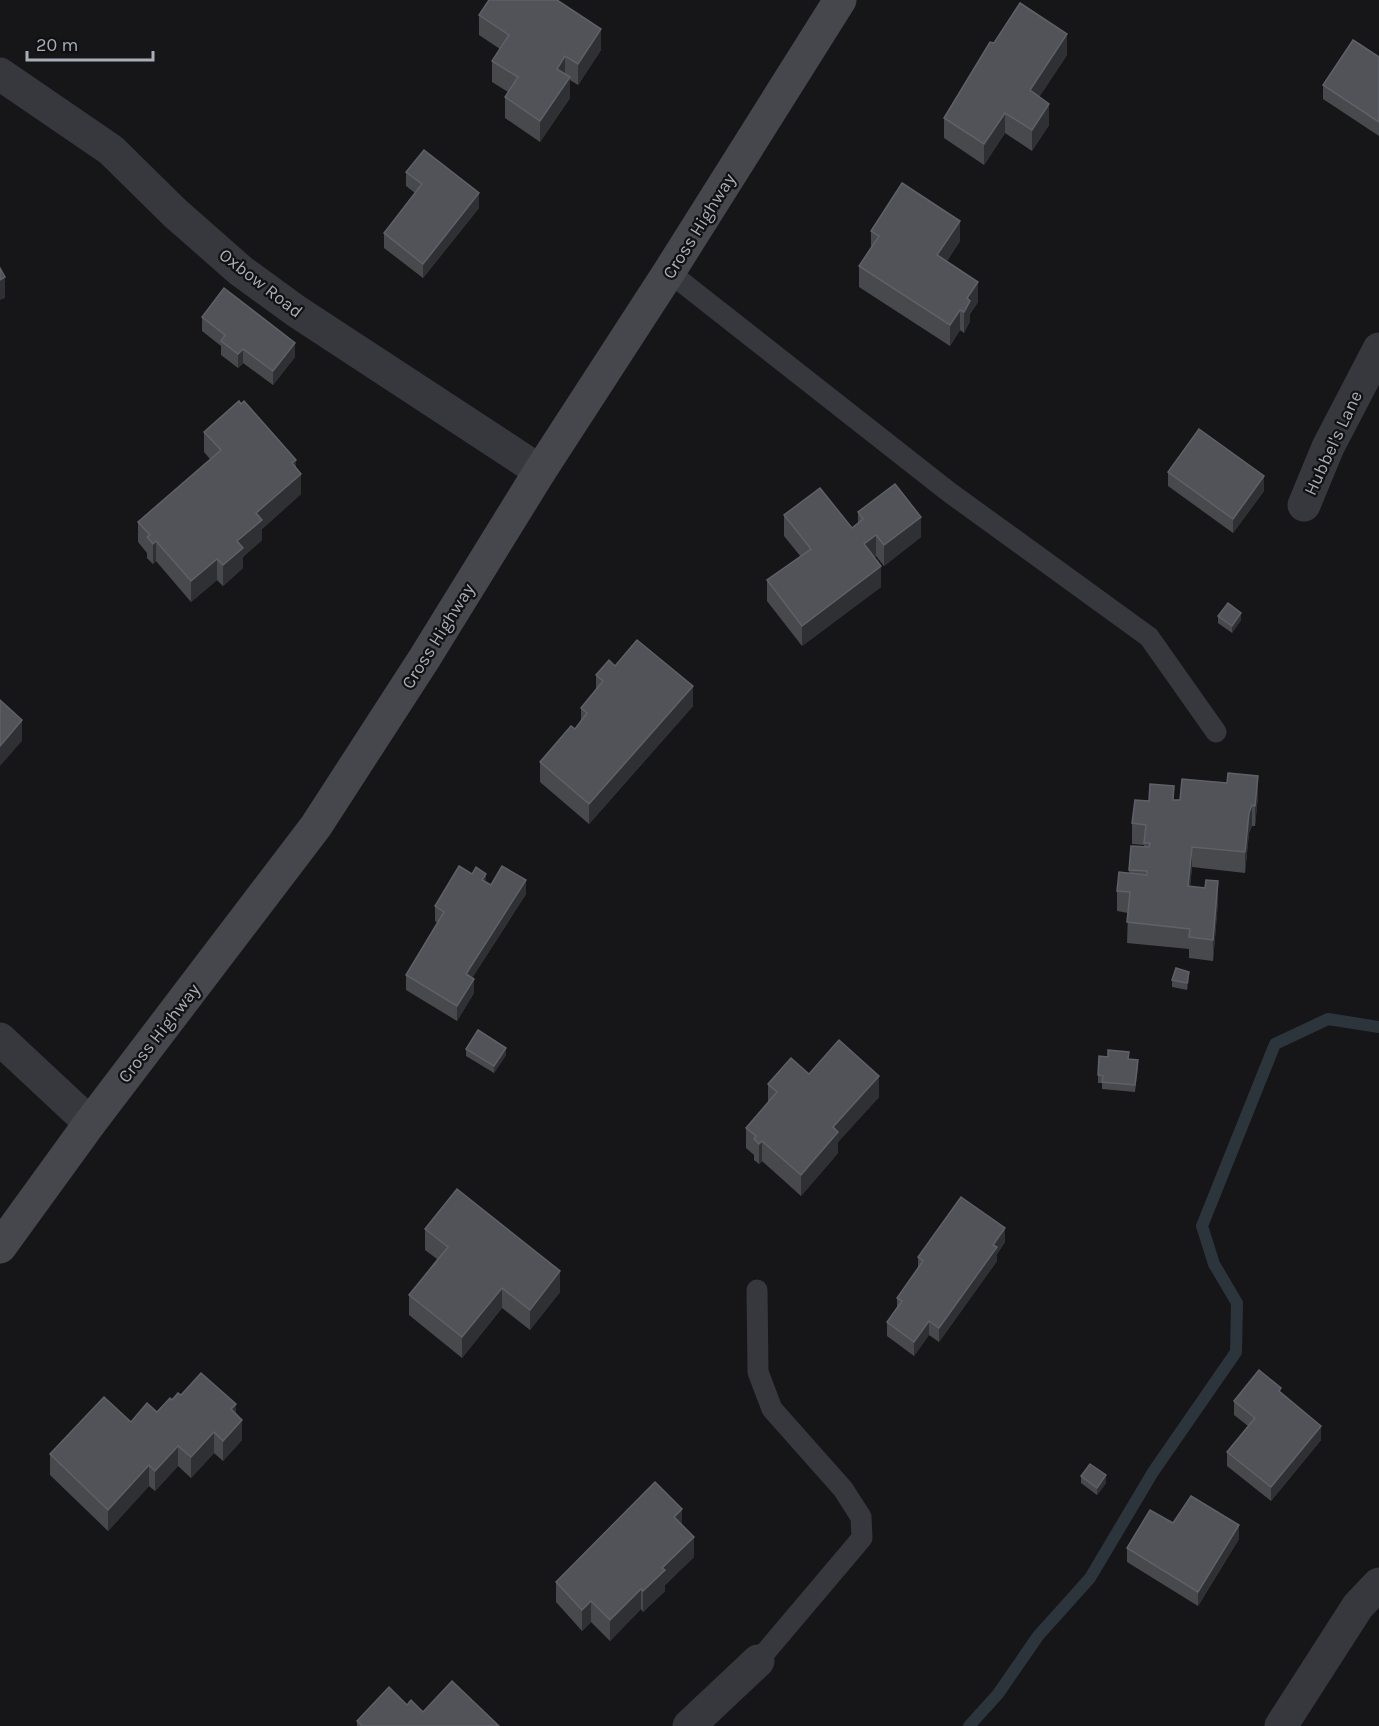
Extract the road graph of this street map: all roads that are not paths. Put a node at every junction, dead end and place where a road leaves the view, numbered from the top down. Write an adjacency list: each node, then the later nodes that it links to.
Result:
1 (840, 0): 3 (main road, Cross Highway)
2 (0, 74): 5 (street, Oxbow Road)
3 (669, 272): 5 (main road, Cross Highway); 7 (lane)
4 (1379, 349): 6 (street, Hubbel's Lane)
5 (540, 471): 9 (main road, Cross Highway)
6 (1304, 505)
7 (1216, 732)
8 (0, 1040): 9 (street)
9 (90, 1123): 10 (main road, Cross Highway)
10 (0, 1247)
11 (757, 1290): 13 (lane)
12 (1379, 1584): 15 (street)
13 (758, 1661): 14 (street)
14 (689, 1726)
15 (1281, 1726)

